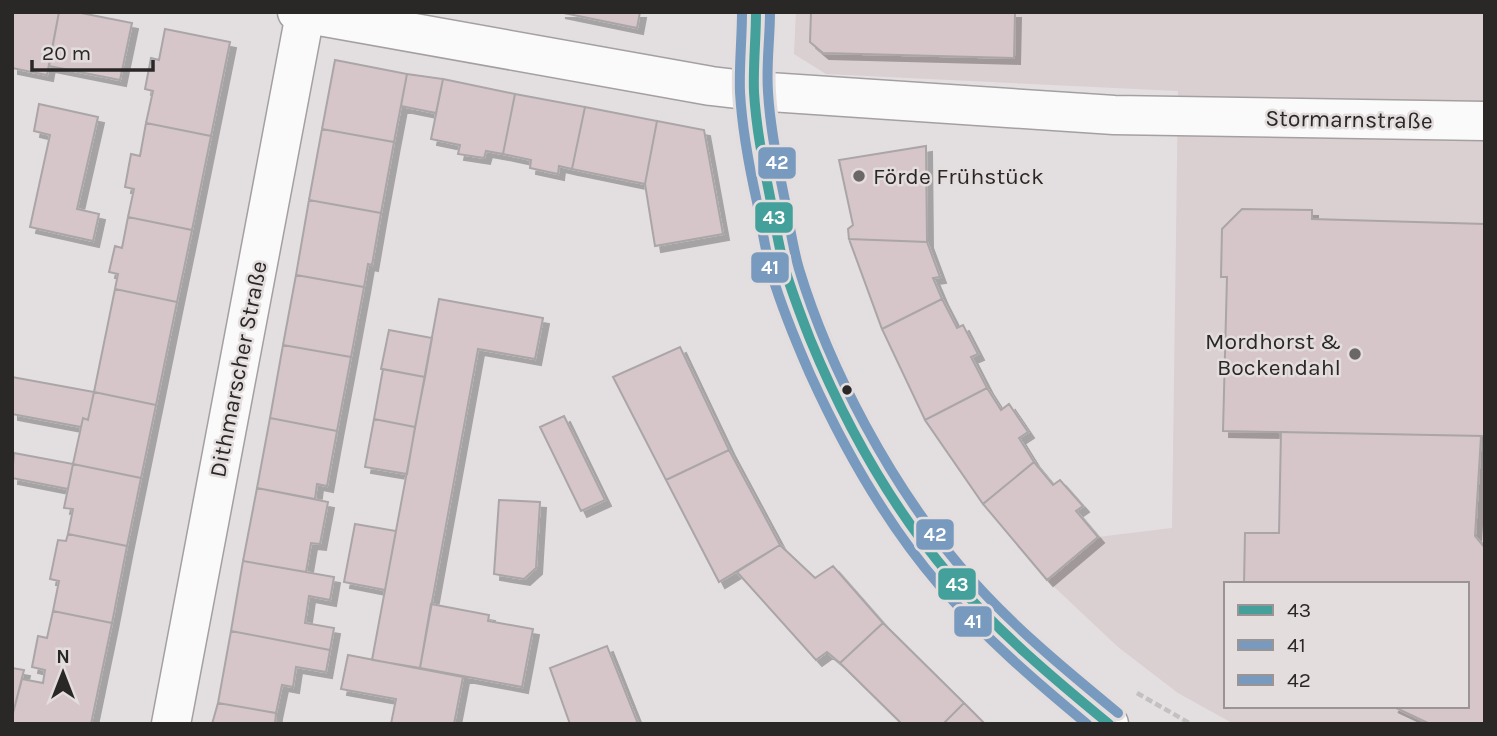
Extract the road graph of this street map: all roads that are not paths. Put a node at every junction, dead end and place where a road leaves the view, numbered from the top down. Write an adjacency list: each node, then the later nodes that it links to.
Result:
1 (756, 12): 3 (street)
2 (301, 13): 3 (street, Stormarnstraße); 5 (street, Dithmarscher Straße)
3 (754, 91): 4 (street, Stormarnstraße); 6 (street)
4 (1485, 121)
5 (171, 724)
6 (1109, 724)

